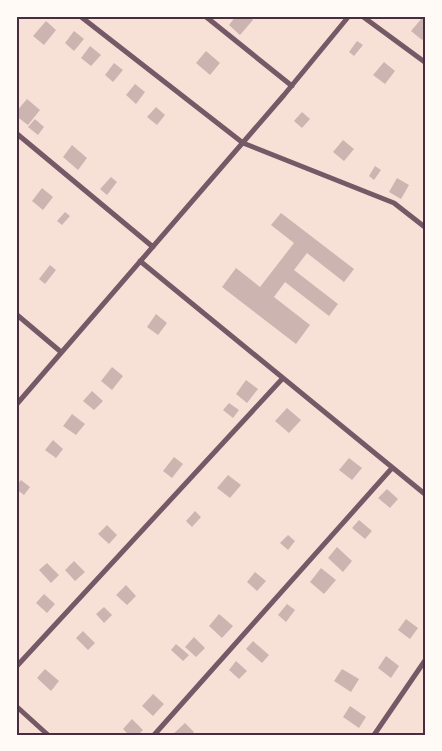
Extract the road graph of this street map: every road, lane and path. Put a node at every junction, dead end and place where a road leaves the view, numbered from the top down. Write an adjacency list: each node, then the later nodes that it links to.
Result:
1 (80, 16): 8 (street)
2 (205, 16): 6 (street)
3 (349, 16): 6 (street)
4 (362, 16): 5 (street)
5 (426, 63)
6 (292, 86): 8 (street)
7 (16, 133): 10 (street)
8 (243, 143): 9 (street); 10 (street)
9 (426, 228)
10 (152, 247): 11 (street)
11 (140, 261): 13 (street); 14 (street)
12 (16, 314): 13 (street)
13 (61, 352): 15 (street)
14 (283, 378): 16 (street); 19 (street)
15 (16, 404)
16 (392, 468): 17 (street); 22 (street)
17 (426, 495)
18 (426, 659): 23 (street)
19 (16, 667)
20 (16, 706): 21 (street)
21 (48, 735)
22 (154, 735)
23 (374, 735)

